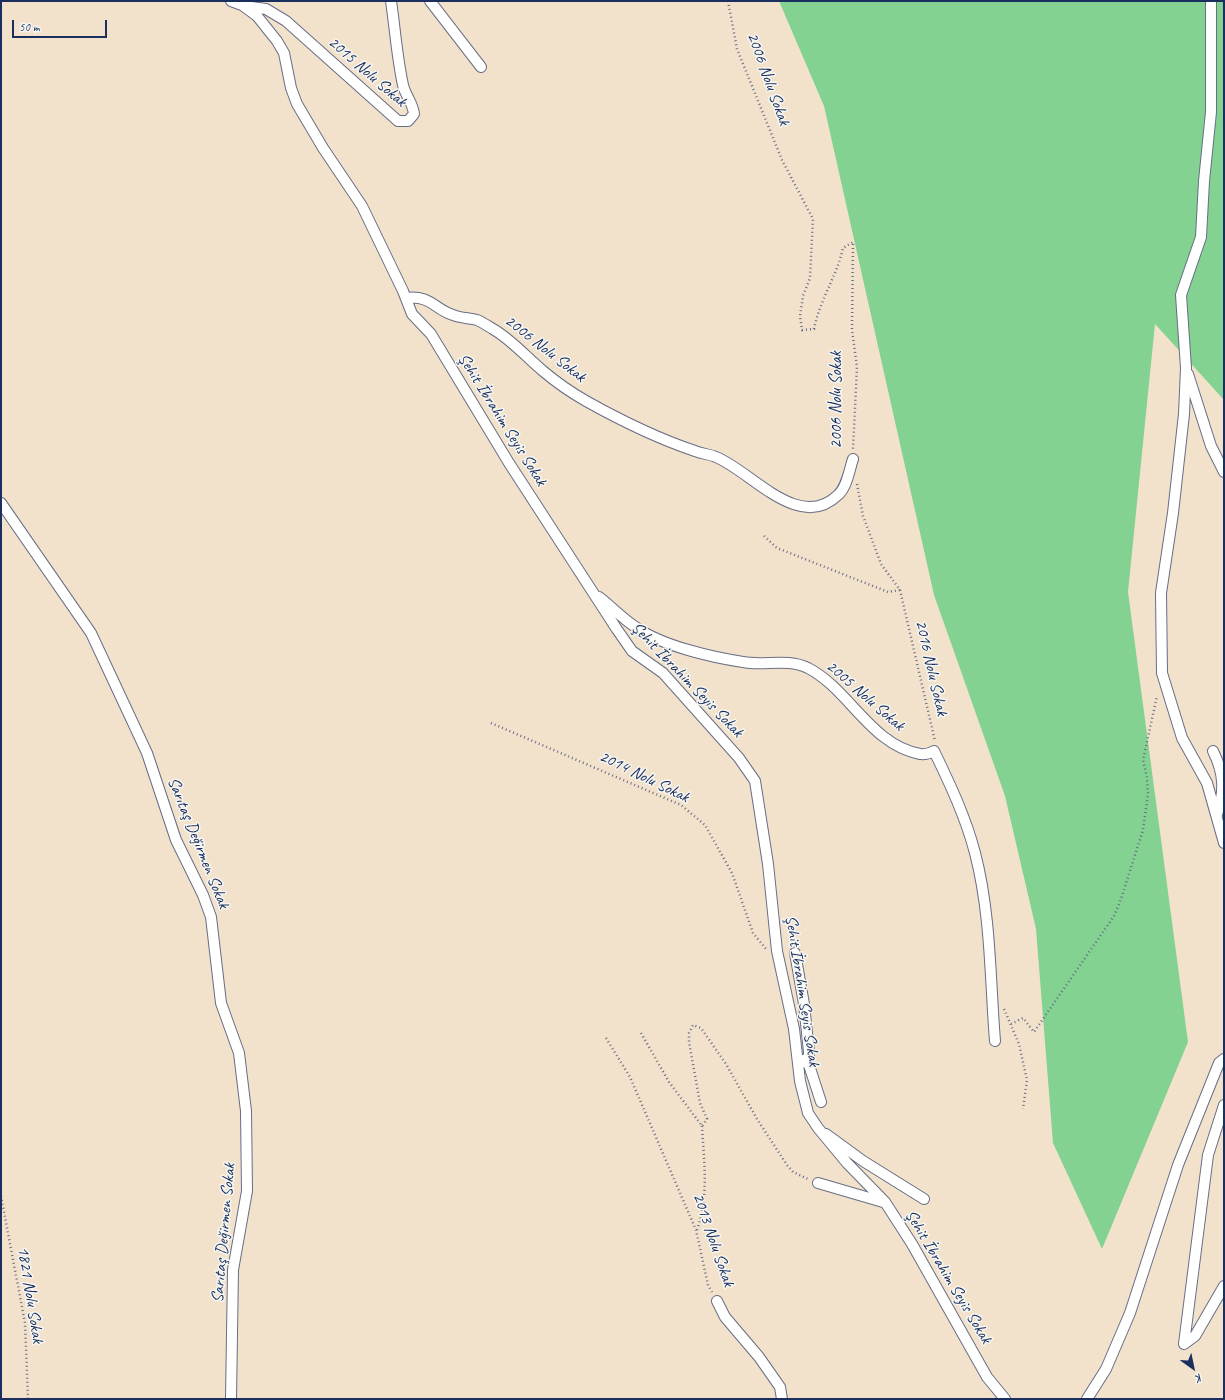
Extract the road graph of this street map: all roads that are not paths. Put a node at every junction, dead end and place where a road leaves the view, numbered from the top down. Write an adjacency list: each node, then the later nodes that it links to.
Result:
1 (231, 1): 5 (street, Şehit İbrahim Seyis Sokak)
2 (391, 1): 5 (street, 2015 Nolu Sokak)
3 (430, 1): 6 (street)
4 (1211, 1): 8 (street)
5 (242, 5): 7 (street, Şehit İbrahim Seyis Sokak)
6 (481, 67)
7 (406, 298): 9 (street, 2006 Nolu Sokak); 12 (street, Şehit İbrahim Seyis Sokak)
8 (1186, 368): 10 (street); 14 (street)
9 (853, 459)
10 (1224, 472)
11 (1, 503): 28 (street, Sarıtaş Değirmen Sokak)
12 (592, 591): 17 (street, 2005 Nolu Sokak); 19 (street, Şehit İbrahim Seyis Sokak)
13 (1213, 751): 14 (street)
14 (1217, 814): 15 (street)
15 (1224, 843)
16 (795, 953): 19 (street)
17 (995, 1041)
18 (1224, 1059): 31 (street)
19 (799, 1063): 20 (street); 22 (street, Şehit İbrahim Seyis Sokak)
20 (821, 1102)
21 (1224, 1105): 26 (street)
22 (818, 1128): 24 (street); 25 (street, Şehit İbrahim Seyis Sokak)
23 (818, 1183): 25 (street)
24 (924, 1199)
25 (885, 1202): 30 (street, Şehit İbrahim Seyis Sokak)
26 (1224, 1286)
27 (717, 1301): 29 (street, 2013 Nolu Sokak)
28 (231, 1399)
29 (782, 1399)
30 (1005, 1399)
31 (1088, 1399)

